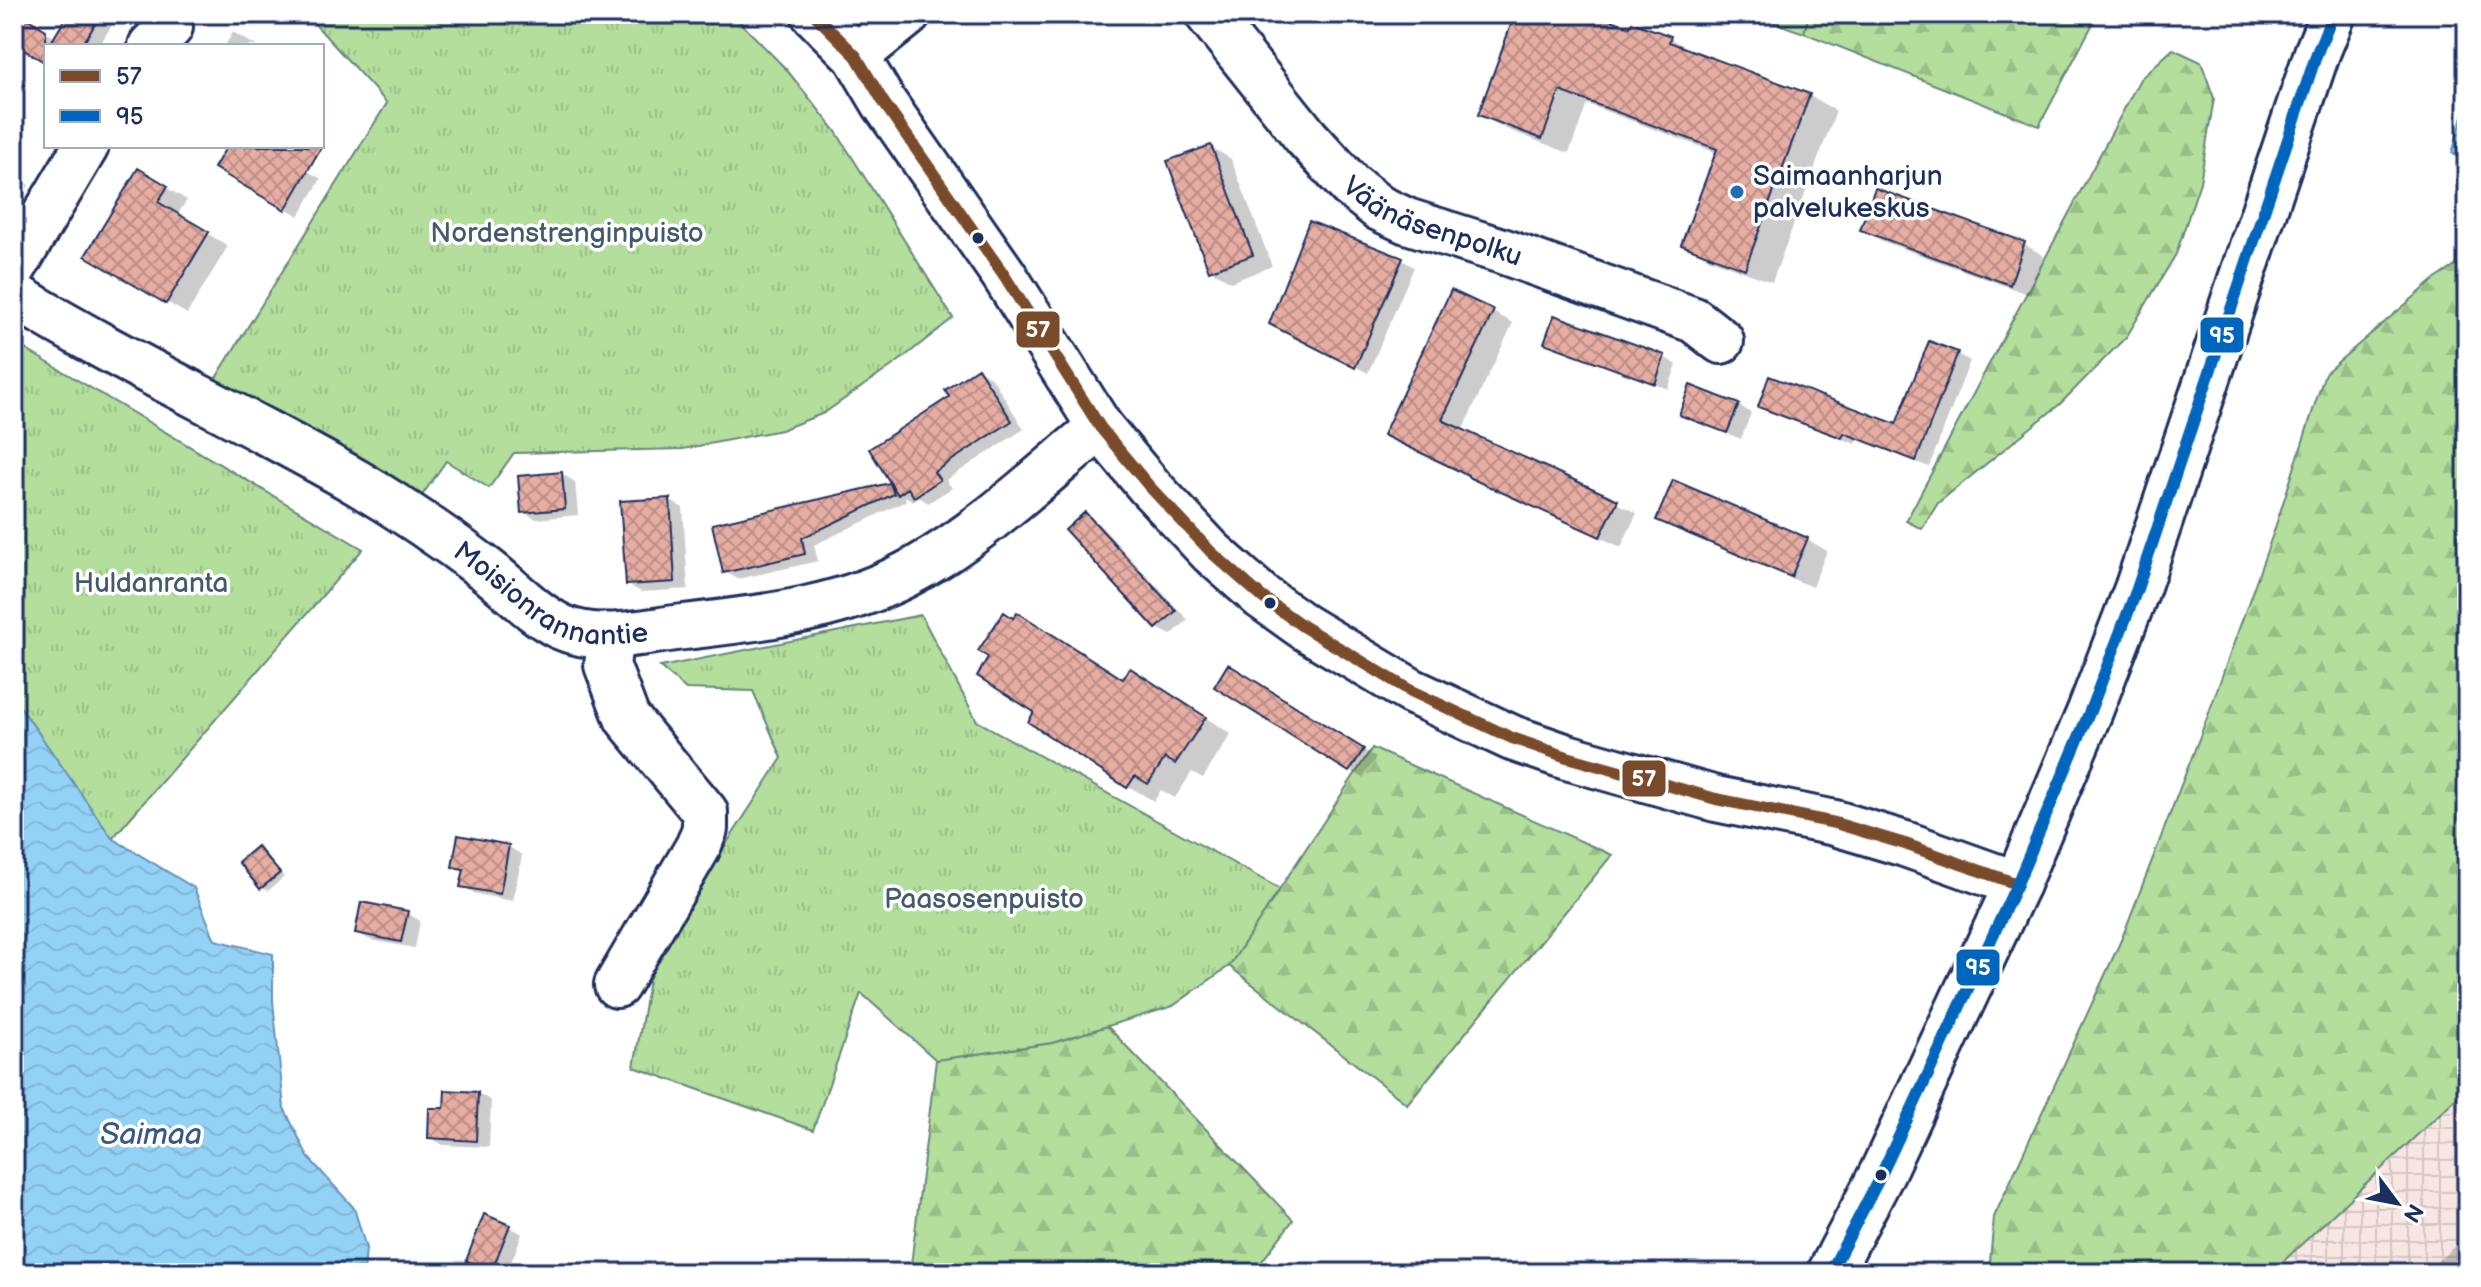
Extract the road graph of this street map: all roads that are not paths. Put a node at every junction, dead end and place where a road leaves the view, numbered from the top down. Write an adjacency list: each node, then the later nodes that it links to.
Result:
1 (814, 14): 5 (street)
2 (908, 14): 5 (street)
3 (1208, 14): 9 (street, Väänäsenpolku)
4 (2333, 14): 12 (street)
5 (856, 56): 10 (street)
6 (85, 148): 7 (street)
7 (14, 267)
8 (14, 295): 11 (street, Moisionrannantie)
9 (1721, 341)
10 (1100, 427): 11 (street, Moisionrannantie); 12 (street)
11 (611, 636): 13 (street)
12 (2017, 884): 14 (street)
13 (617, 985)
14 (1830, 1273)

